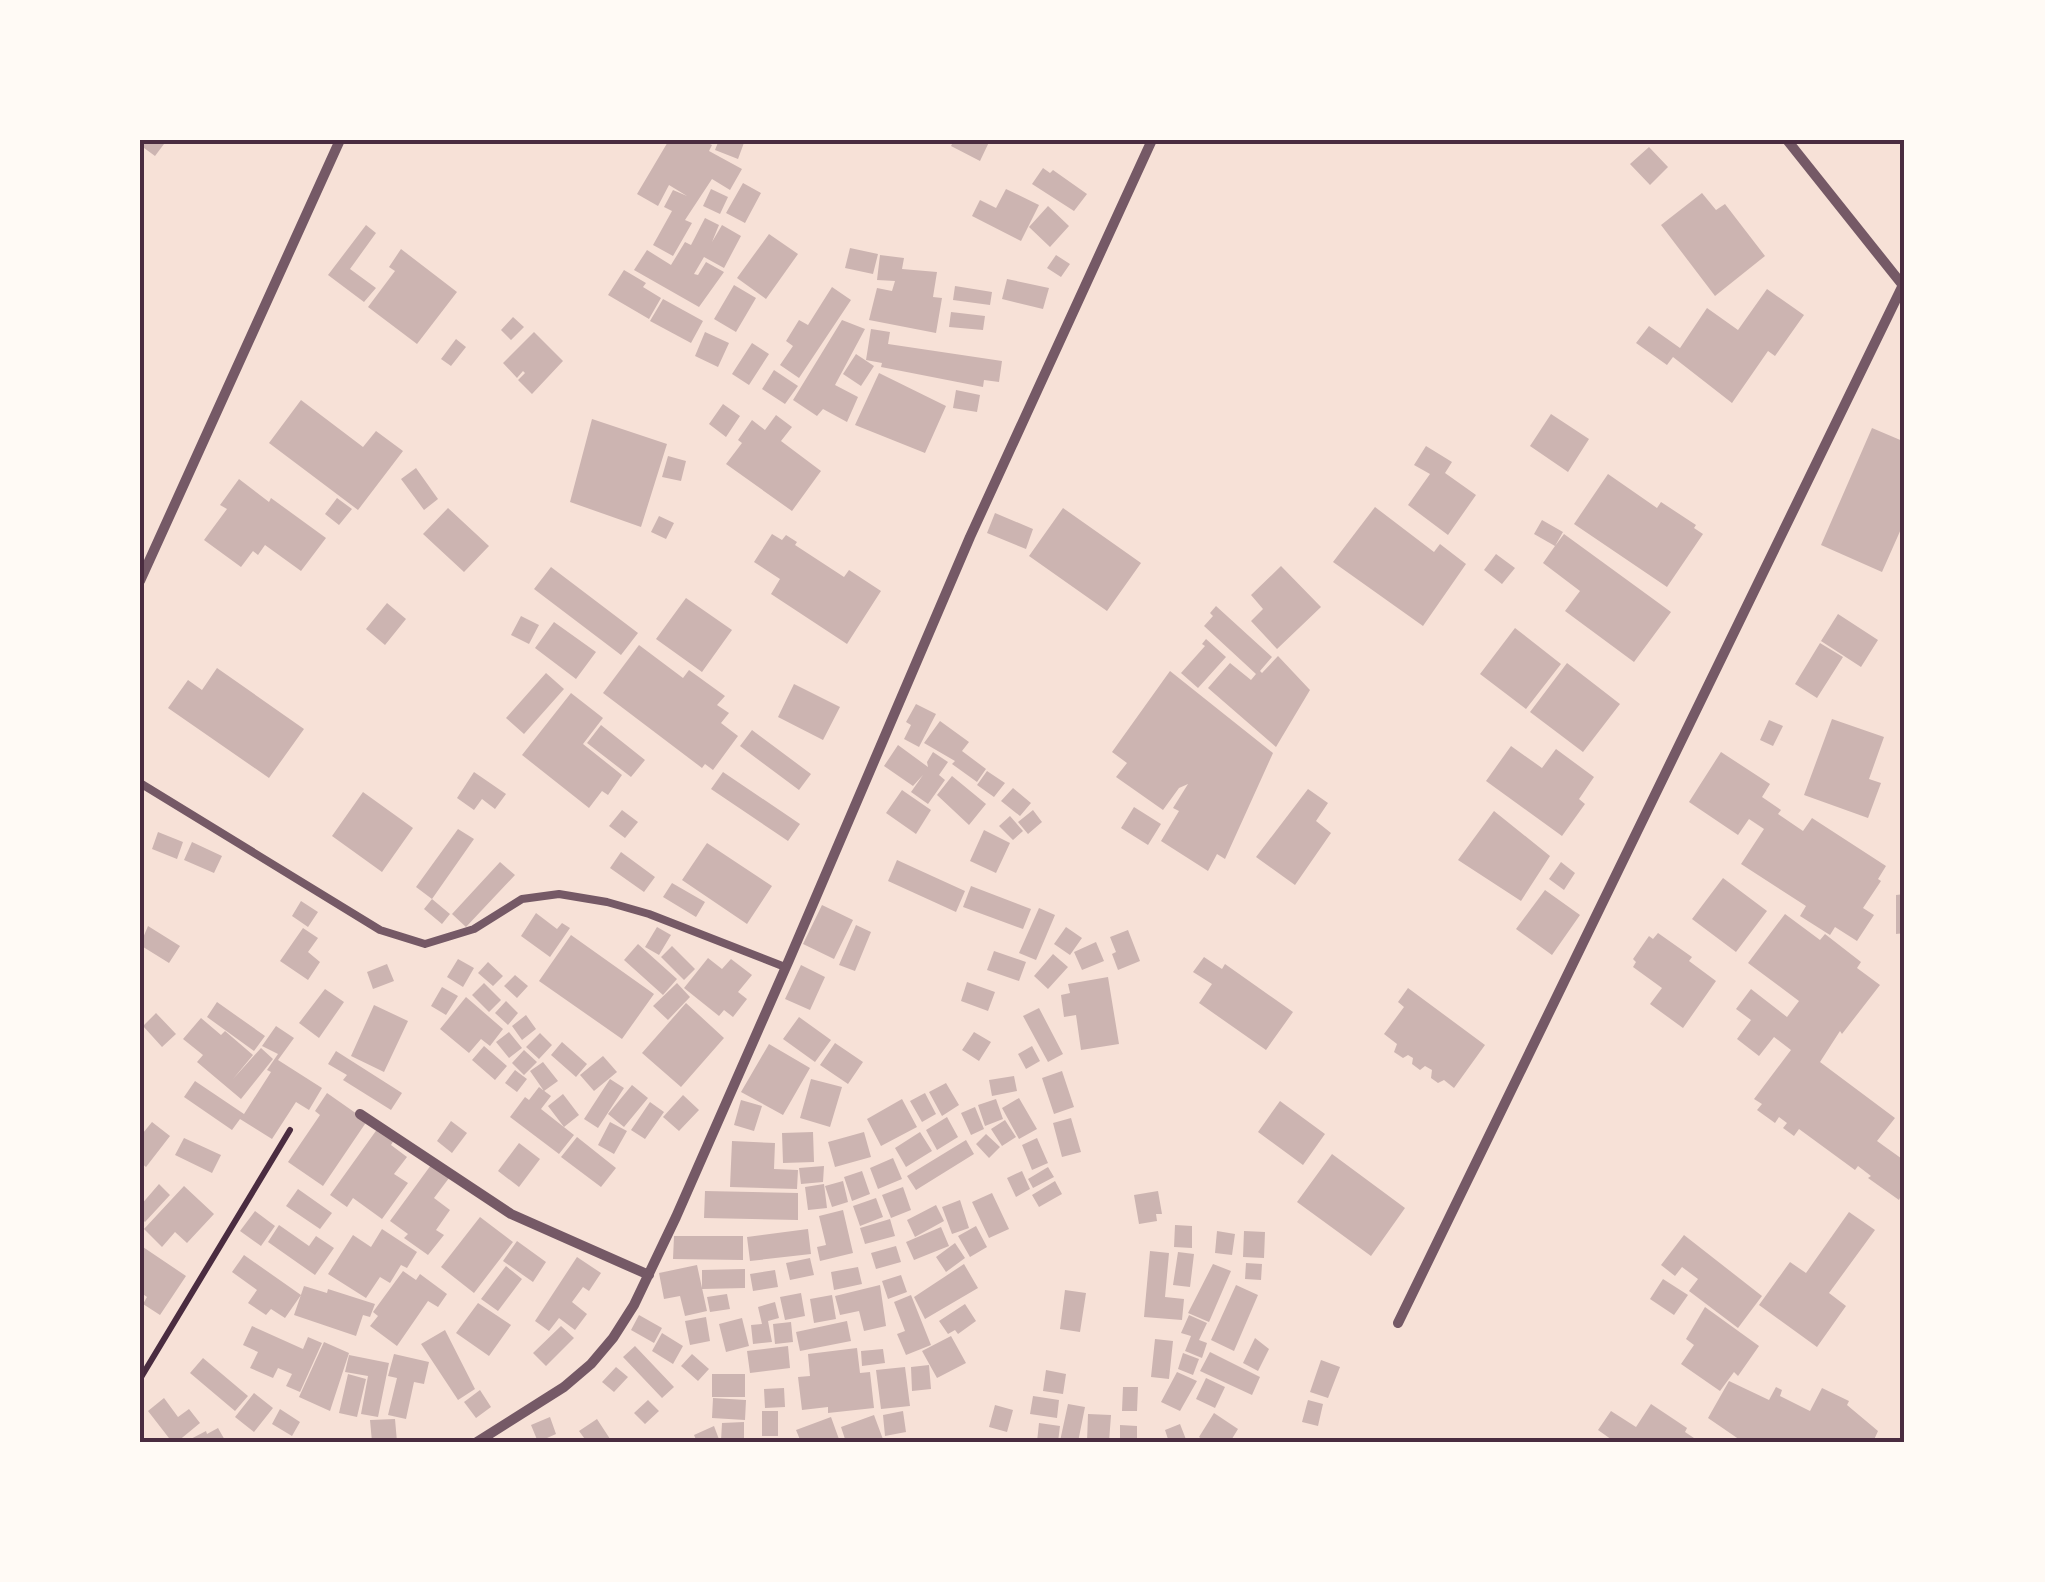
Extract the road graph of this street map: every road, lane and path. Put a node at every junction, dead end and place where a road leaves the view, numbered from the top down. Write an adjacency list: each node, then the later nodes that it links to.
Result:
1 (340, 140): 5 (street)
2 (1152, 140): 7 (street)
3 (1787, 140): 4 (street)
4 (1904, 287): 11 (street)
5 (140, 582)
6 (140, 783): 7 (lane)
7 (785, 967): 10 (street)
8 (360, 1114): 10 (street)
9 (290, 1130): 12 (path)
10 (649, 1275): 13 (street)
11 (1398, 1323)
12 (140, 1379)
13 (476, 1442)

